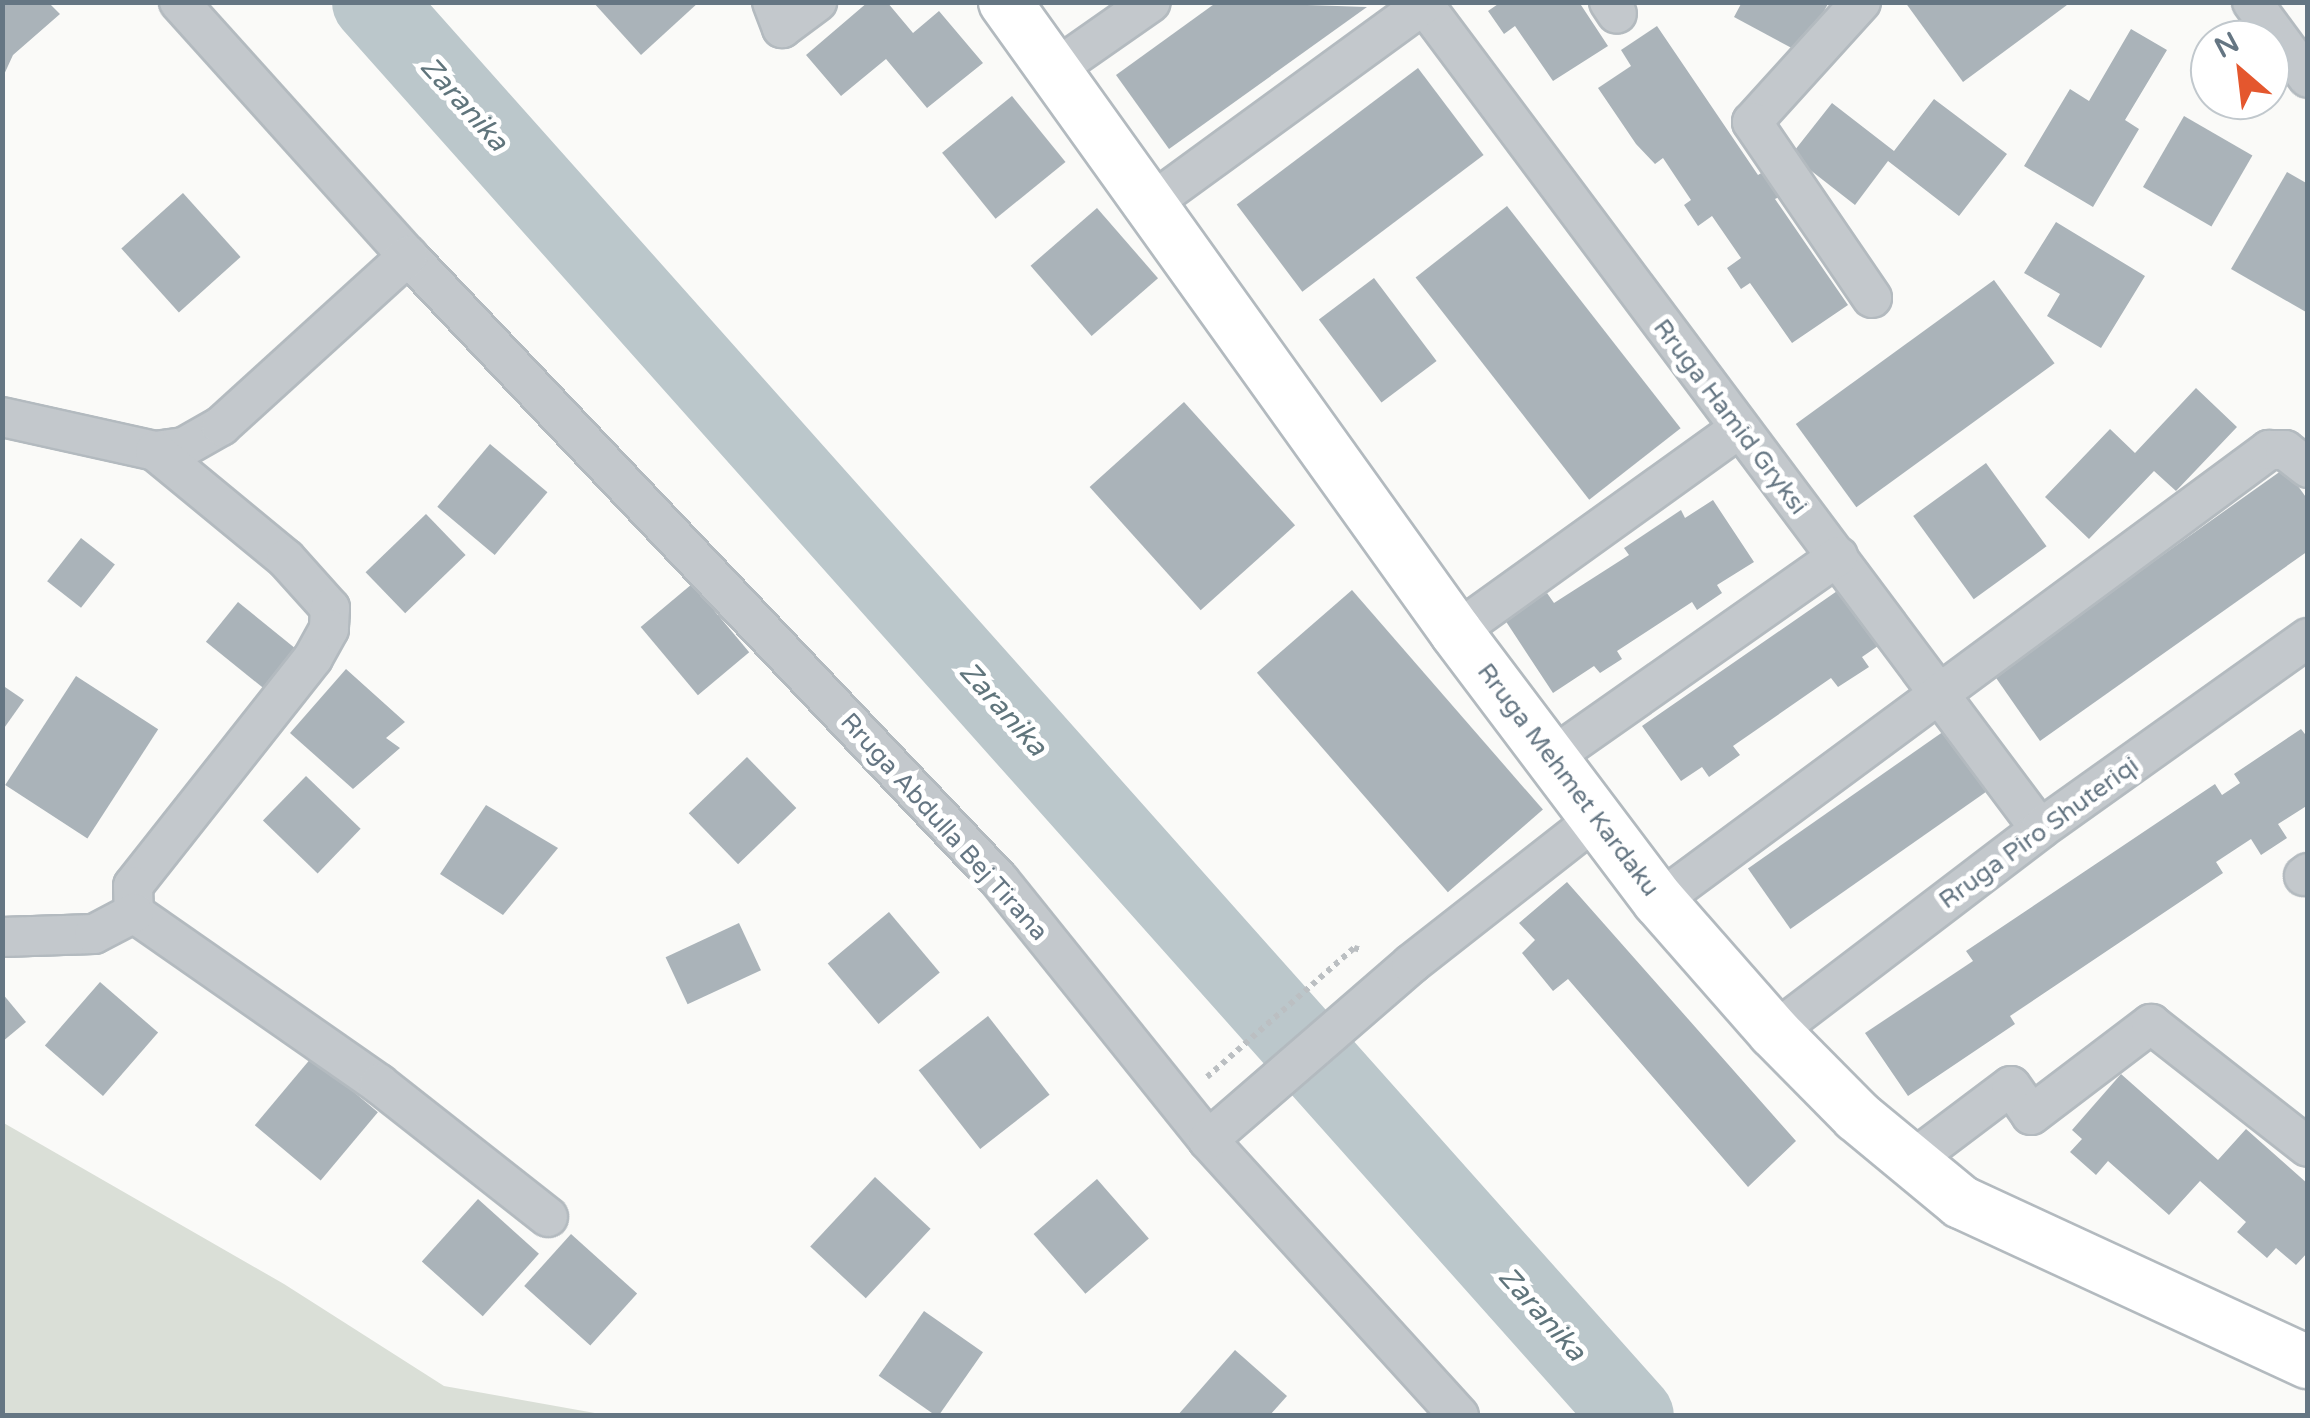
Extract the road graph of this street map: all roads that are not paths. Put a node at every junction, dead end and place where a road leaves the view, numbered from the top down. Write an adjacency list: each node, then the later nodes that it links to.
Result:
1 (179, 2): 12 (street, Rruga Abdulla Bej Tirana)
2 (772, 2): 3 (street)
3 (816, 2)
4 (1005, 2): 9 (street, Rruga Mehmet Kardaku)
5 (1150, 2): 9 (street)
6 (1860, 2): 13 (street)
7 (2252, 2): 10 (street)
8 (1422, 4): 11 (street); 15 (street, Rruga Hamid Gryksi)
9 (1054, 70): 11 (street, Rruga Mehmet Kardaku)
10 (2308, 78)
11 (1150, 204): 19 (street, Rruga Mehmet Kardaku)
12 (408, 256): 16 (street); 29 (street, Rruga Abdulla Bej Tirana)
13 (1872, 298)
14 (2, 416): 16 (street)
15 (1737, 430): 18 (street, Rruga Hamid Gryksi); 19 (street)
16 (155, 451): 26 (street)
17 (2308, 468): 21 (street)
18 (1838, 556): 21 (street, Rruga Hamid Gryksi); 22 (street)
19 (1456, 632): 22 (street, Rruga Mehmet Kardaku)
20 (2308, 638): 24 (street, Rruga Piro Shuteriqi)
21 (1938, 692): 24 (street, Rruga Hamid Gryksi); 25 (street)
22 (1552, 758): 23 (street, Rruga Mehmet Kardaku)
23 (1596, 818): 25 (street, Rruga Mehmet Kardaku); 29 (street)
24 (2040, 829): 28 (street, Rruga Piro Shuteriqi)
25 (1659, 901): 28 (street, Rruga Mehmet Kardaku)
26 (134, 913): 27 (street); 32 (street)
27 (2, 937)
28 (1774, 1032): 31 (street, Rruga Mehmet Kardaku)
29 (1208, 1140): 34 (street, Rruga Abdulla Bej Tirana)
30 (2308, 1147): 31 (street)
31 (1910, 1162): 33 (street, Rruga Mehmet Kardaku)
32 (548, 1217)
33 (2308, 1362)
34 (1459, 1416)

